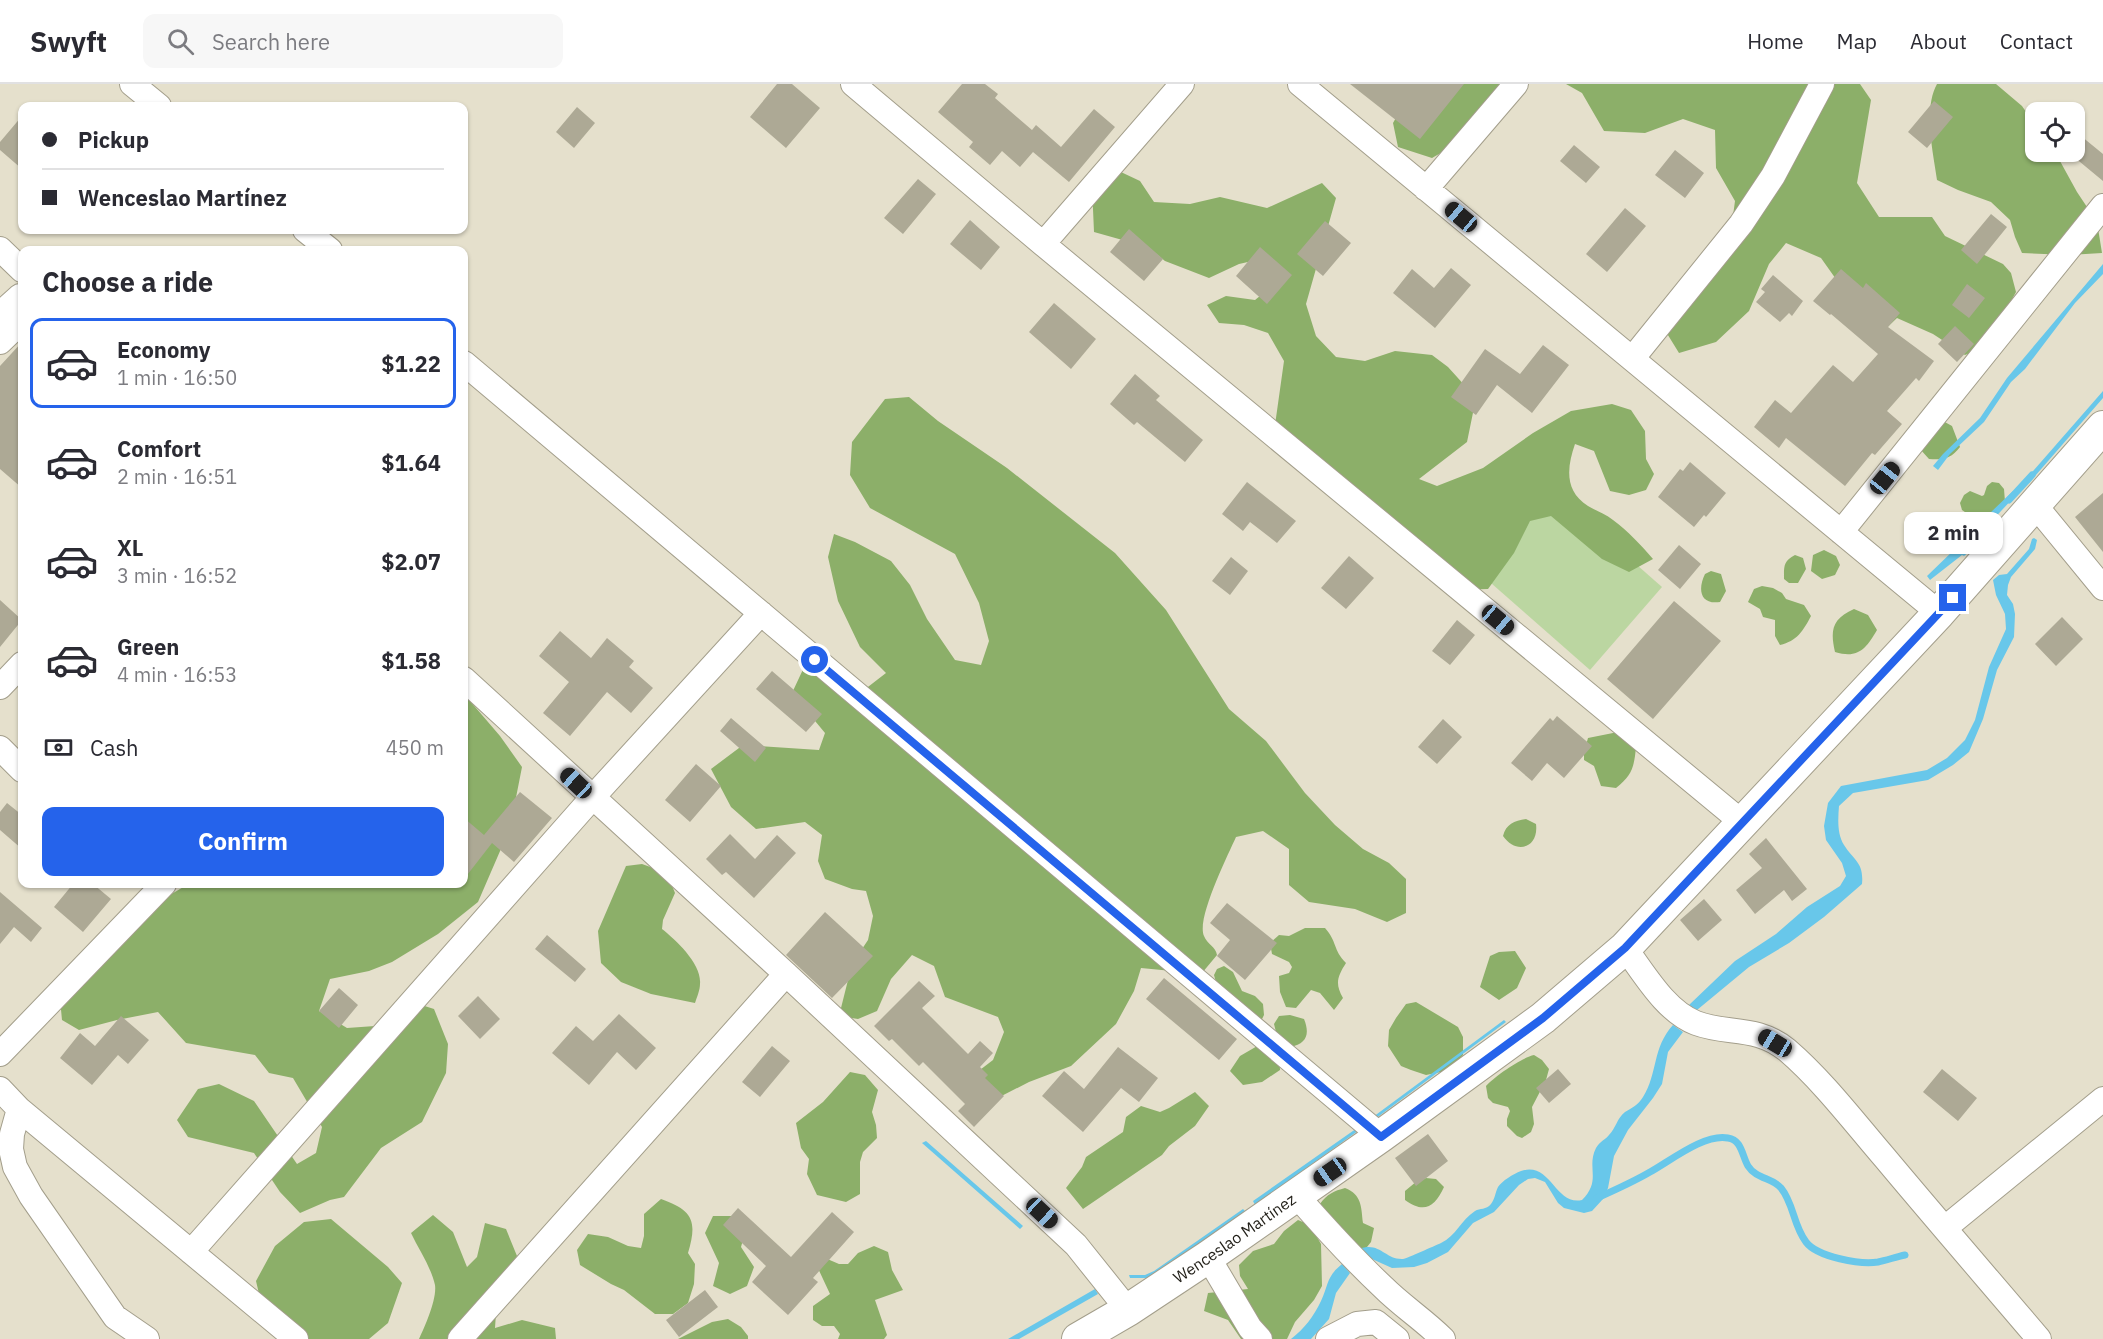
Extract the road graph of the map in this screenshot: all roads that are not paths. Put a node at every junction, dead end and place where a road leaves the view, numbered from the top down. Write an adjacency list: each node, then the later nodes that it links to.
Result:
1 (132, 84): 7 (street)
2 (853, 84): 11 (street)
3 (1182, 84): 11 (street)
4 (1300, 84): 8 (street)
5 (1516, 84): 8 (street)
6 (1822, 84): 19 (street)
7 (154, 102)
8 (1426, 189): 19 (street)
9 (2103, 206): 23 (street)
10 (310, 234): 12 (street)
11 (1043, 244): 33 (street)
12 (325, 246)
13 (0, 249): 14 (street)
14 (18, 266)
15 (18, 298): 16 (street)
16 (0, 314)
17 (18, 325): 18 (street)
18 (0, 342)
19 (1632, 359): 23 (street)
20 (468, 366): 26 (street)
21 (2103, 427): 22 (main road, Wenceslao Martínez)
22 (2035, 505): 24 (street); 25 (main road, Wenceslao Martínez)
23 (1841, 532): 25 (street)
24 (2103, 588)
25 (1939, 613): 33 (main road, Wenceslao Martínez)
26 (760, 614): 32 (street); 41 (street)
27 (18, 668): 29 (street)
28 (468, 683): 32 (street)
29 (0, 687)
30 (0, 748): 31 (street)
31 (18, 766)
32 (592, 798): 36 (street); 44 (street)
33 (1743, 823): 35 (main road, Wenceslao Martínez)
34 (152, 888): 37 (street)
35 (1625, 948): 41 (main road, Wenceslao Martínez); 43 (street)
36 (786, 974): 46 (street); 49 (street)
37 (0, 1054)
38 (0, 1089): 40 (street)
39 (2103, 1099): 43 (street)
40 (19, 1108): 44 (street); 47 (street)
41 (1381, 1137): 42 (main road, Wenceslao Martínez)
42 (1296, 1195): 45 (main road, Wenceslao Martínez); 54 (street)
43 (1945, 1228): 55 (street)
44 (192, 1252): 48 (street)
45 (1208, 1257): 46 (main road, Wenceslao Martínez); 51 (street)
46 (1128, 1310): 50 (main road, Wenceslao Martínez)
47 (147, 1339)
48 (296, 1339)
49 (460, 1339)
50 (1078, 1339)
51 (1260, 1339)
52 (1328, 1339): 53 (street)
53 (1397, 1339)
54 (1443, 1339)
55 (2039, 1339)

